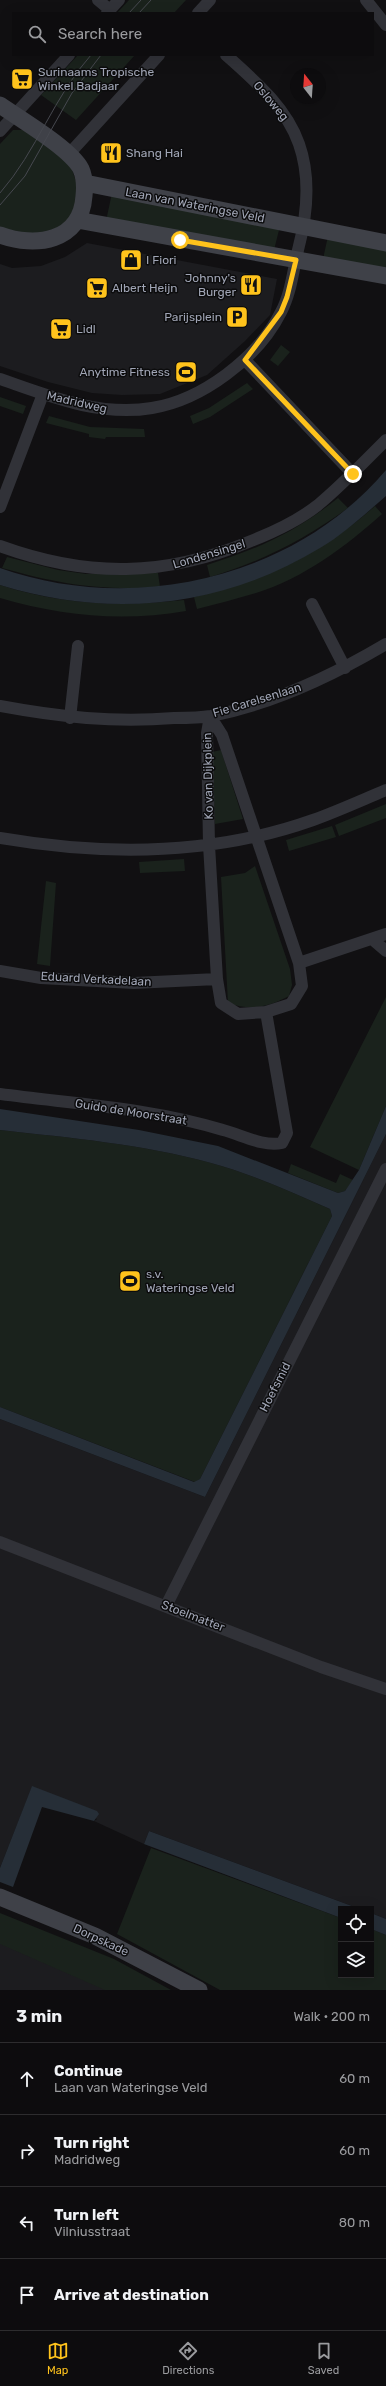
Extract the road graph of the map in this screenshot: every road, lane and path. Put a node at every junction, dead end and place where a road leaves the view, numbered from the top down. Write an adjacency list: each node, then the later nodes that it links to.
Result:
1 (98, 0): 5 (street)
2 (119, 0): 5 (street)
3 (210, 0): 6 (street)
4 (366, 0): 7 (street)
5 (108, 12)
6 (199, 12)
7 (386, 25)
8 (68, 56): 12 (street)
9 (158, 56): 14 (street)
10 (227, 56): 17 (street, Osloweg)
11 (0, 104): 12 (street)
12 (14, 115): 13 (street); 14 (street)
13 (0, 131)
14 (69, 154): 15 (street)
15 (85, 183): 16 (street); 17 (street, Laan van Wateringse Veld)
16 (78, 220): 18 (street); 20 (street)
17 (304, 227): 19 (street, Laan van Wateringse Veld); 20 (street)
18 (0, 235)
19 (386, 243)
20 (296, 260): 21 (street); 22 (street, Madridweg)
21 (386, 276)
22 (245, 360): 24 (street, Madridweg); 26 (street)
23 (0, 379): 24 (street, Madridweg)
24 (43, 394): 27 (street)
25 (386, 440): 26 (street, Londensingel)
26 (353, 474): 28 (street, Londensingel)
27 (0, 507)
28 (0, 546)
29 (312, 604): 32 (street)
30 (386, 644): 32 (street, Fie Carelsenlaan)
31 (78, 646): 35 (street)
32 (345, 668): 34 (street, Fie Carelsenlaan)
33 (0, 706): 35 (street, Fie Carelsenlaan)
34 (210, 716): 35 (street, Fie Carelsenlaan); 37 (street, Ko van Dijkplein); 39 (street, Ko van Dijkplein)
35 (70, 718)
36 (386, 790): 37 (street)
37 (256, 836): 39 (street); 43 (street, Ko van Dijkplein)
38 (0, 838): 39 (street)
39 (209, 845): 45 (street, Ko van Dijkplein)
40 (386, 934): 41 (street)
41 (372, 939): 42 (street); 43 (street)
42 (386, 951)
43 (299, 963): 46 (street, Ko van Dijkplein)
44 (0, 971): 45 (street, Eduard Verkadelaan)
45 (217, 979): 46 (street, Ko van Dijkplein)
46 (266, 1012): 47 (street, Guido de Moorstraat)
47 (0, 1094)
48 (386, 1169): 50 (street, Hoefsmid)
49 (0, 1542): 50 (street, Stoelmatter)
50 (166, 1606): 51 (street, Stoelmatter)
51 (386, 1689)
52 (0, 1897): 53 (street, Dorpskade)
53 (199, 1990)

